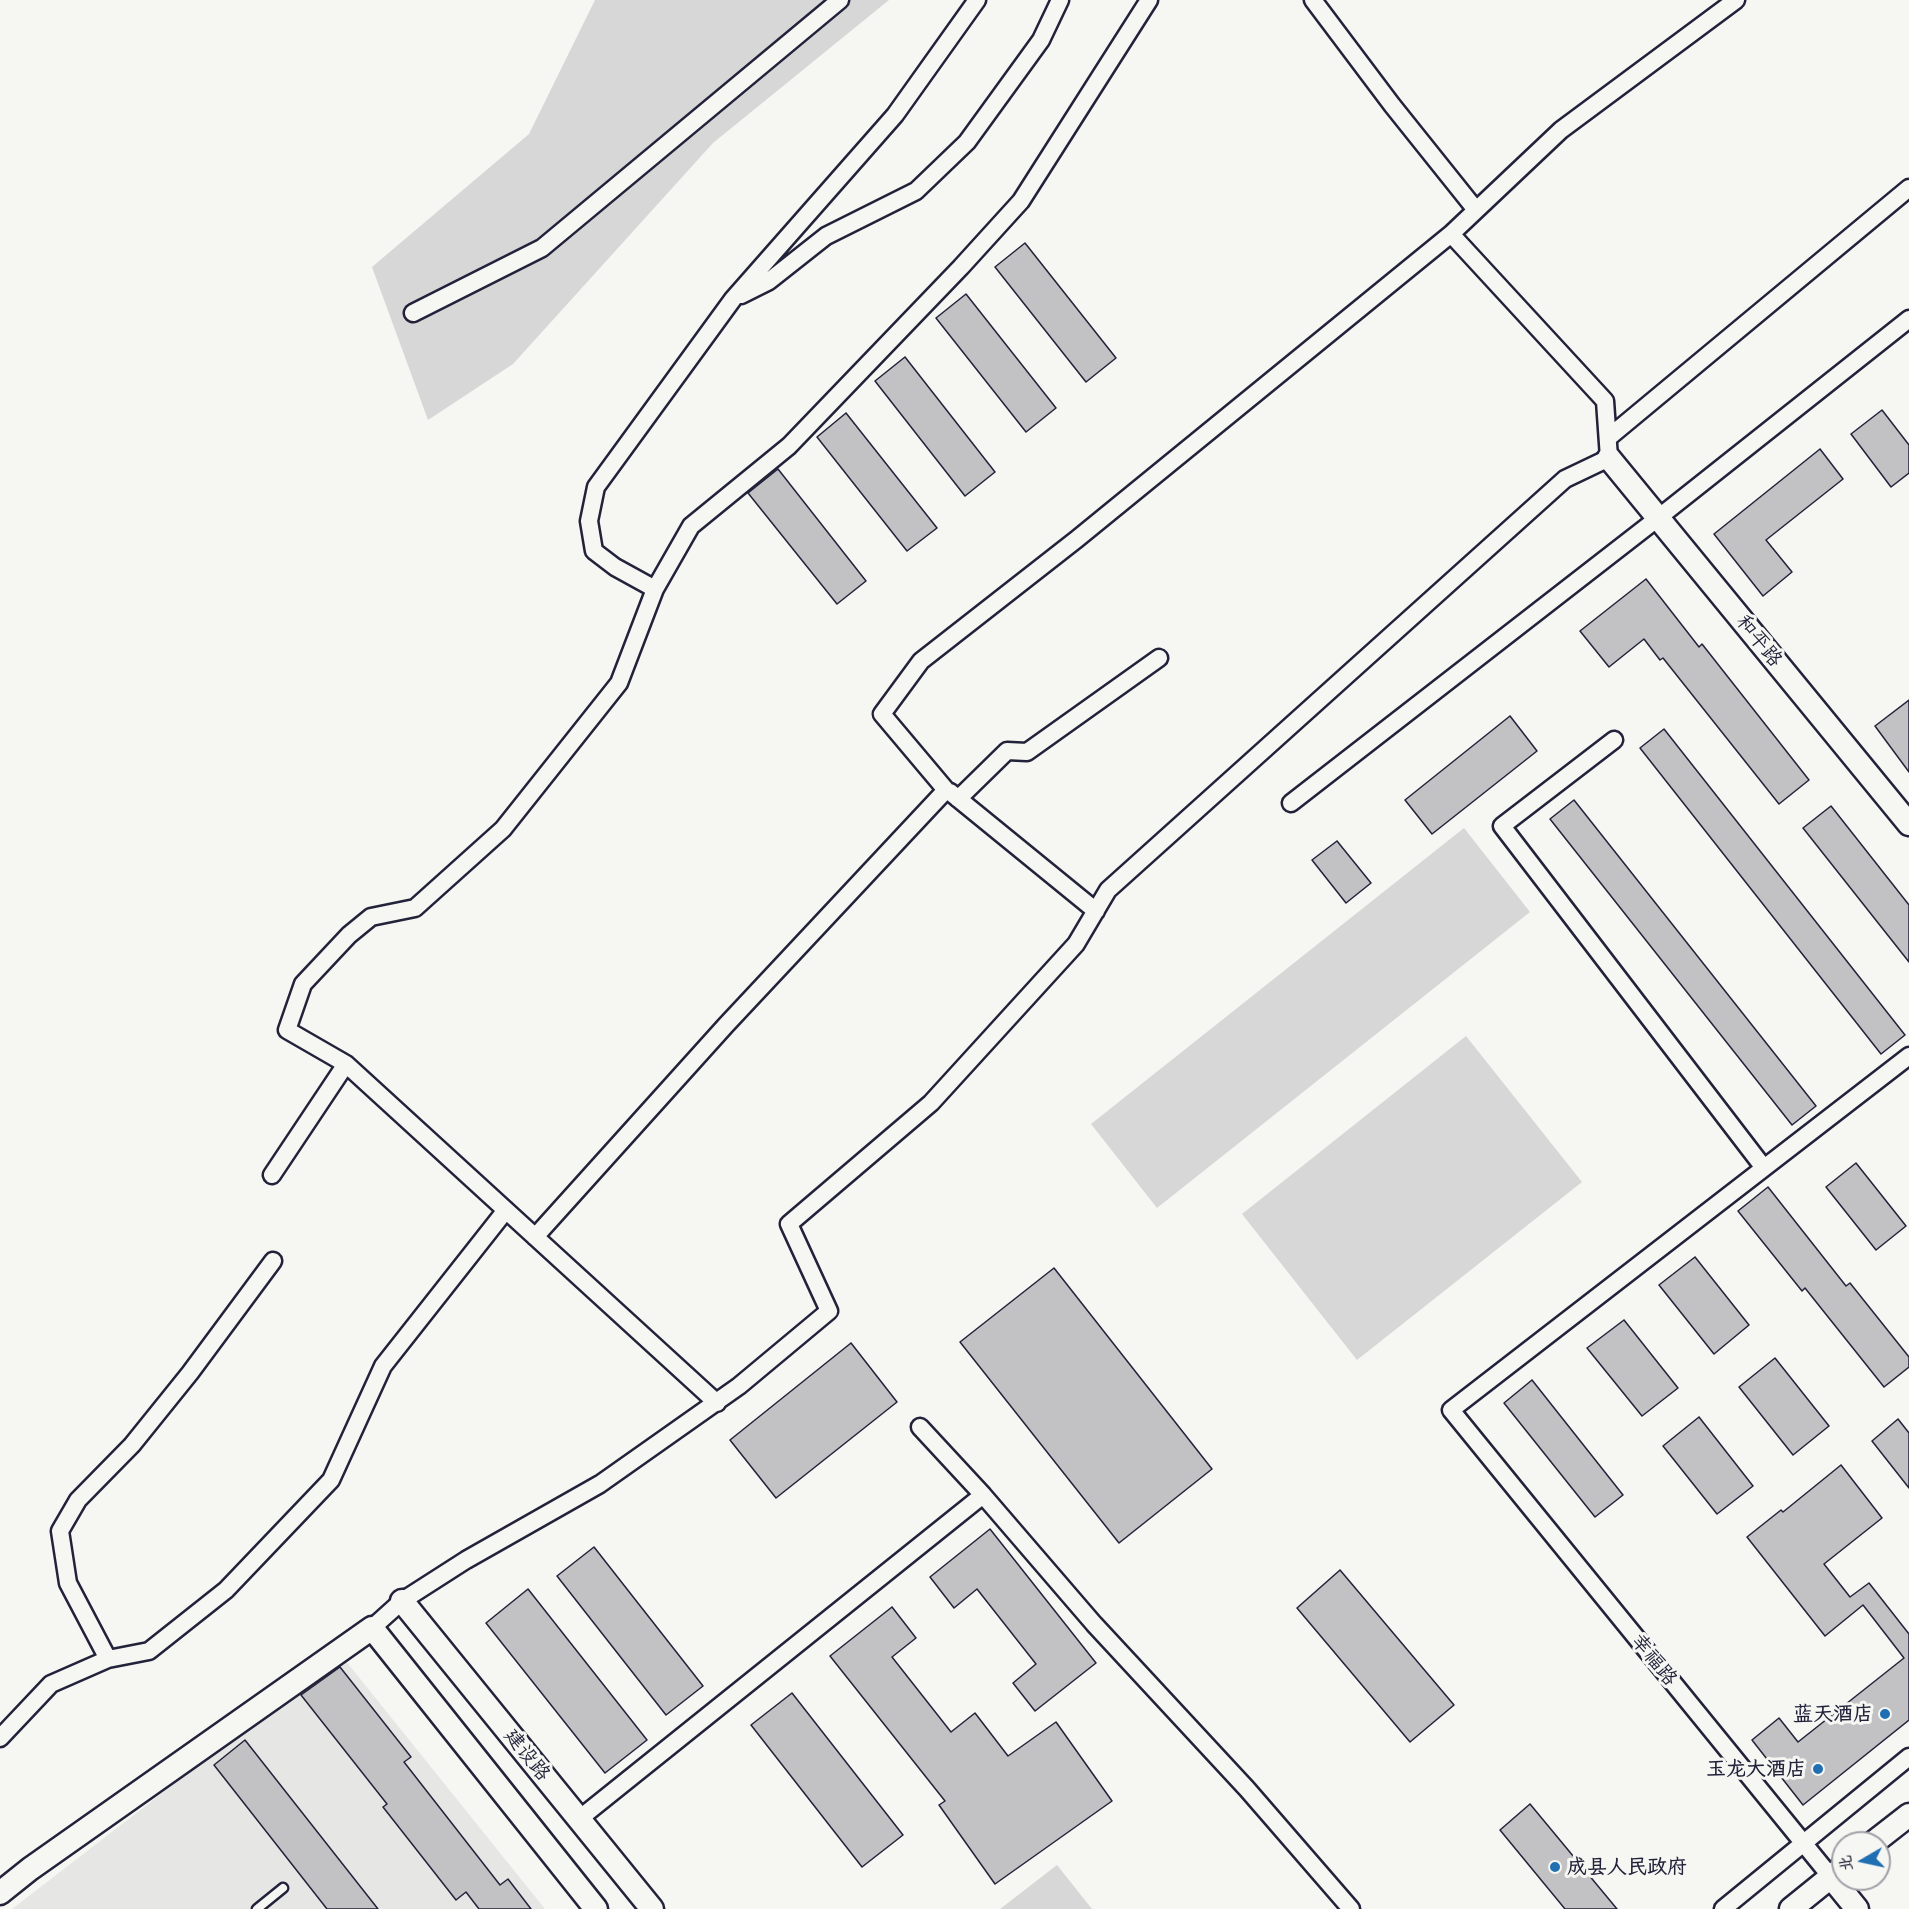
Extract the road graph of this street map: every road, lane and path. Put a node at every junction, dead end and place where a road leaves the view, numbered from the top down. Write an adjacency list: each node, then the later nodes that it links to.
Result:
1 (840, 0): 11 (street)
2 (976, 0): 10 (street)
3 (1060, 0): 10 (street)
4 (1149, 0): 15 (street)
5 (1312, 0): 8 (street)
6 (1736, 0): 8 (street)
7 (1909, 188): 13 (street)
8 (1476, 210): 9 (street)
9 (1451, 234): 13 (street); 18 (street)
10 (733, 299): 15 (street)
11 (413, 312)
12 (1909, 319): 14 (street)
13 (1608, 448): 14 (street, 和平路); 21 (street)
14 (1658, 518): 19 (street); 20 (street, 和平路)
15 (655, 588): 23 (street)
16 (1159, 658): 18 (street)
17 (1614, 740): 24 (street)
18 (952, 794): 21 (street); 27 (street)
19 (1291, 803)
20 (1909, 824)
21 (1096, 910): 29 (street)
22 (1909, 1056): 24 (street)
23 (346, 1064): 25 (street); 26 (street)
24 (1764, 1168): 40 (street, 幸福路)
25 (272, 1175)
26 (506, 1210): 27 (street); 34 (street)
27 (535, 1237): 29 (street)
28 (273, 1262): 34 (street)
29 (717, 1402): 32 (street)
30 (920, 1427): 31 (street)
31 (983, 1495): 38 (street); 49 (street)
32 (402, 1601): 33 (street); 38 (street, 建设路)
33 (372, 1628): 45 (street); 47 (street)
34 (108, 1659): 35 (street)
35 (0, 1738)
36 (1909, 1757): 40 (street)
37 (1909, 1815): 39 (street)
38 (579, 1819): 48 (street, 建设路)
39 (1889, 1831)
40 (1803, 1843): 41 (street, 幸福路); 50 (street)
41 (1831, 1867)
42 (1831, 1877): 51 (street)
43 (283, 1888): 46 (lane)
44 (1847, 1891): 52 (street, 幸福路)
45 (0, 1893)
46 (258, 1909)
47 (596, 1909)
48 (652, 1909)
49 (1351, 1909)
50 (1723, 1909)
51 (1791, 1909)
52 (1857, 1909)

